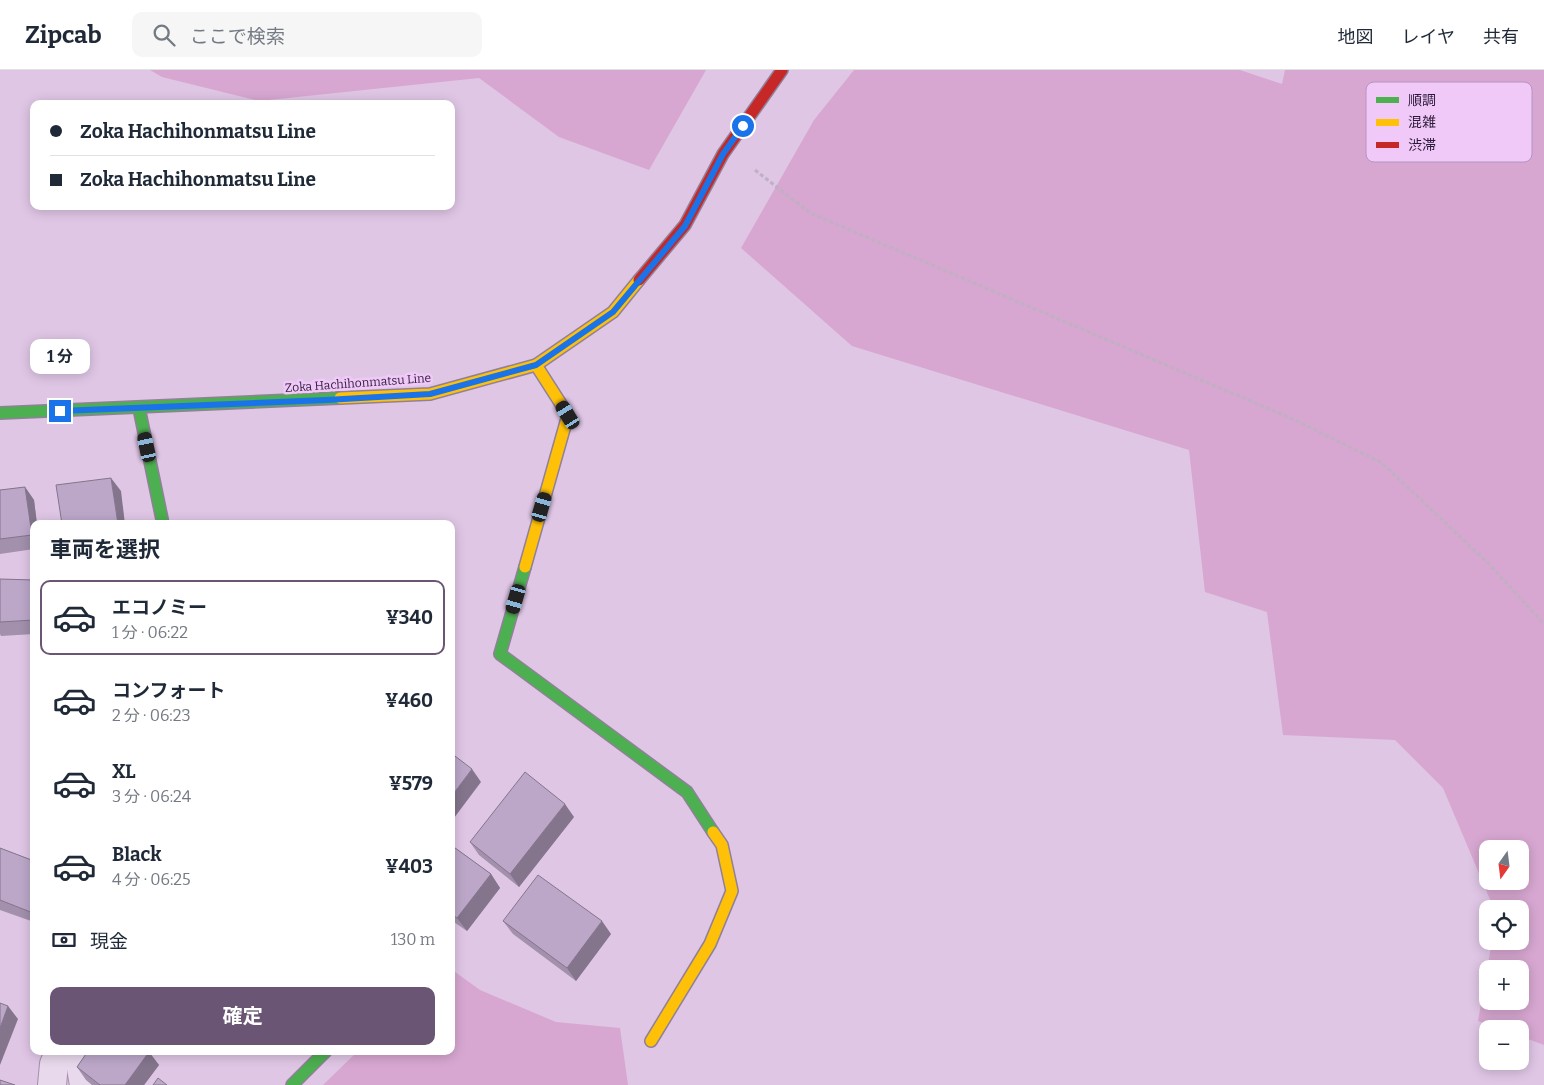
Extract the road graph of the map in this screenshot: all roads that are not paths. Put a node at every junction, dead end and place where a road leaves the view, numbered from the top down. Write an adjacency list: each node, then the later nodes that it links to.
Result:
1 (782, 70): 2 (street, Zoka Hachihonmatsu Line)
2 (536, 365): 3 (street, Zoka Hachihonmatsu Line); 6 (street)
3 (139, 408): 4 (street, Zoka Hachihonmatsu Line); 5 (street)
4 (0, 413)
5 (162, 520)
6 (651, 1041)
7 (58, 1055): 10 (street)
8 (83, 1055): 11 (street)
9 (322, 1055): 12 (street)
10 (52, 1085)
11 (84, 1085)
12 (292, 1085)

